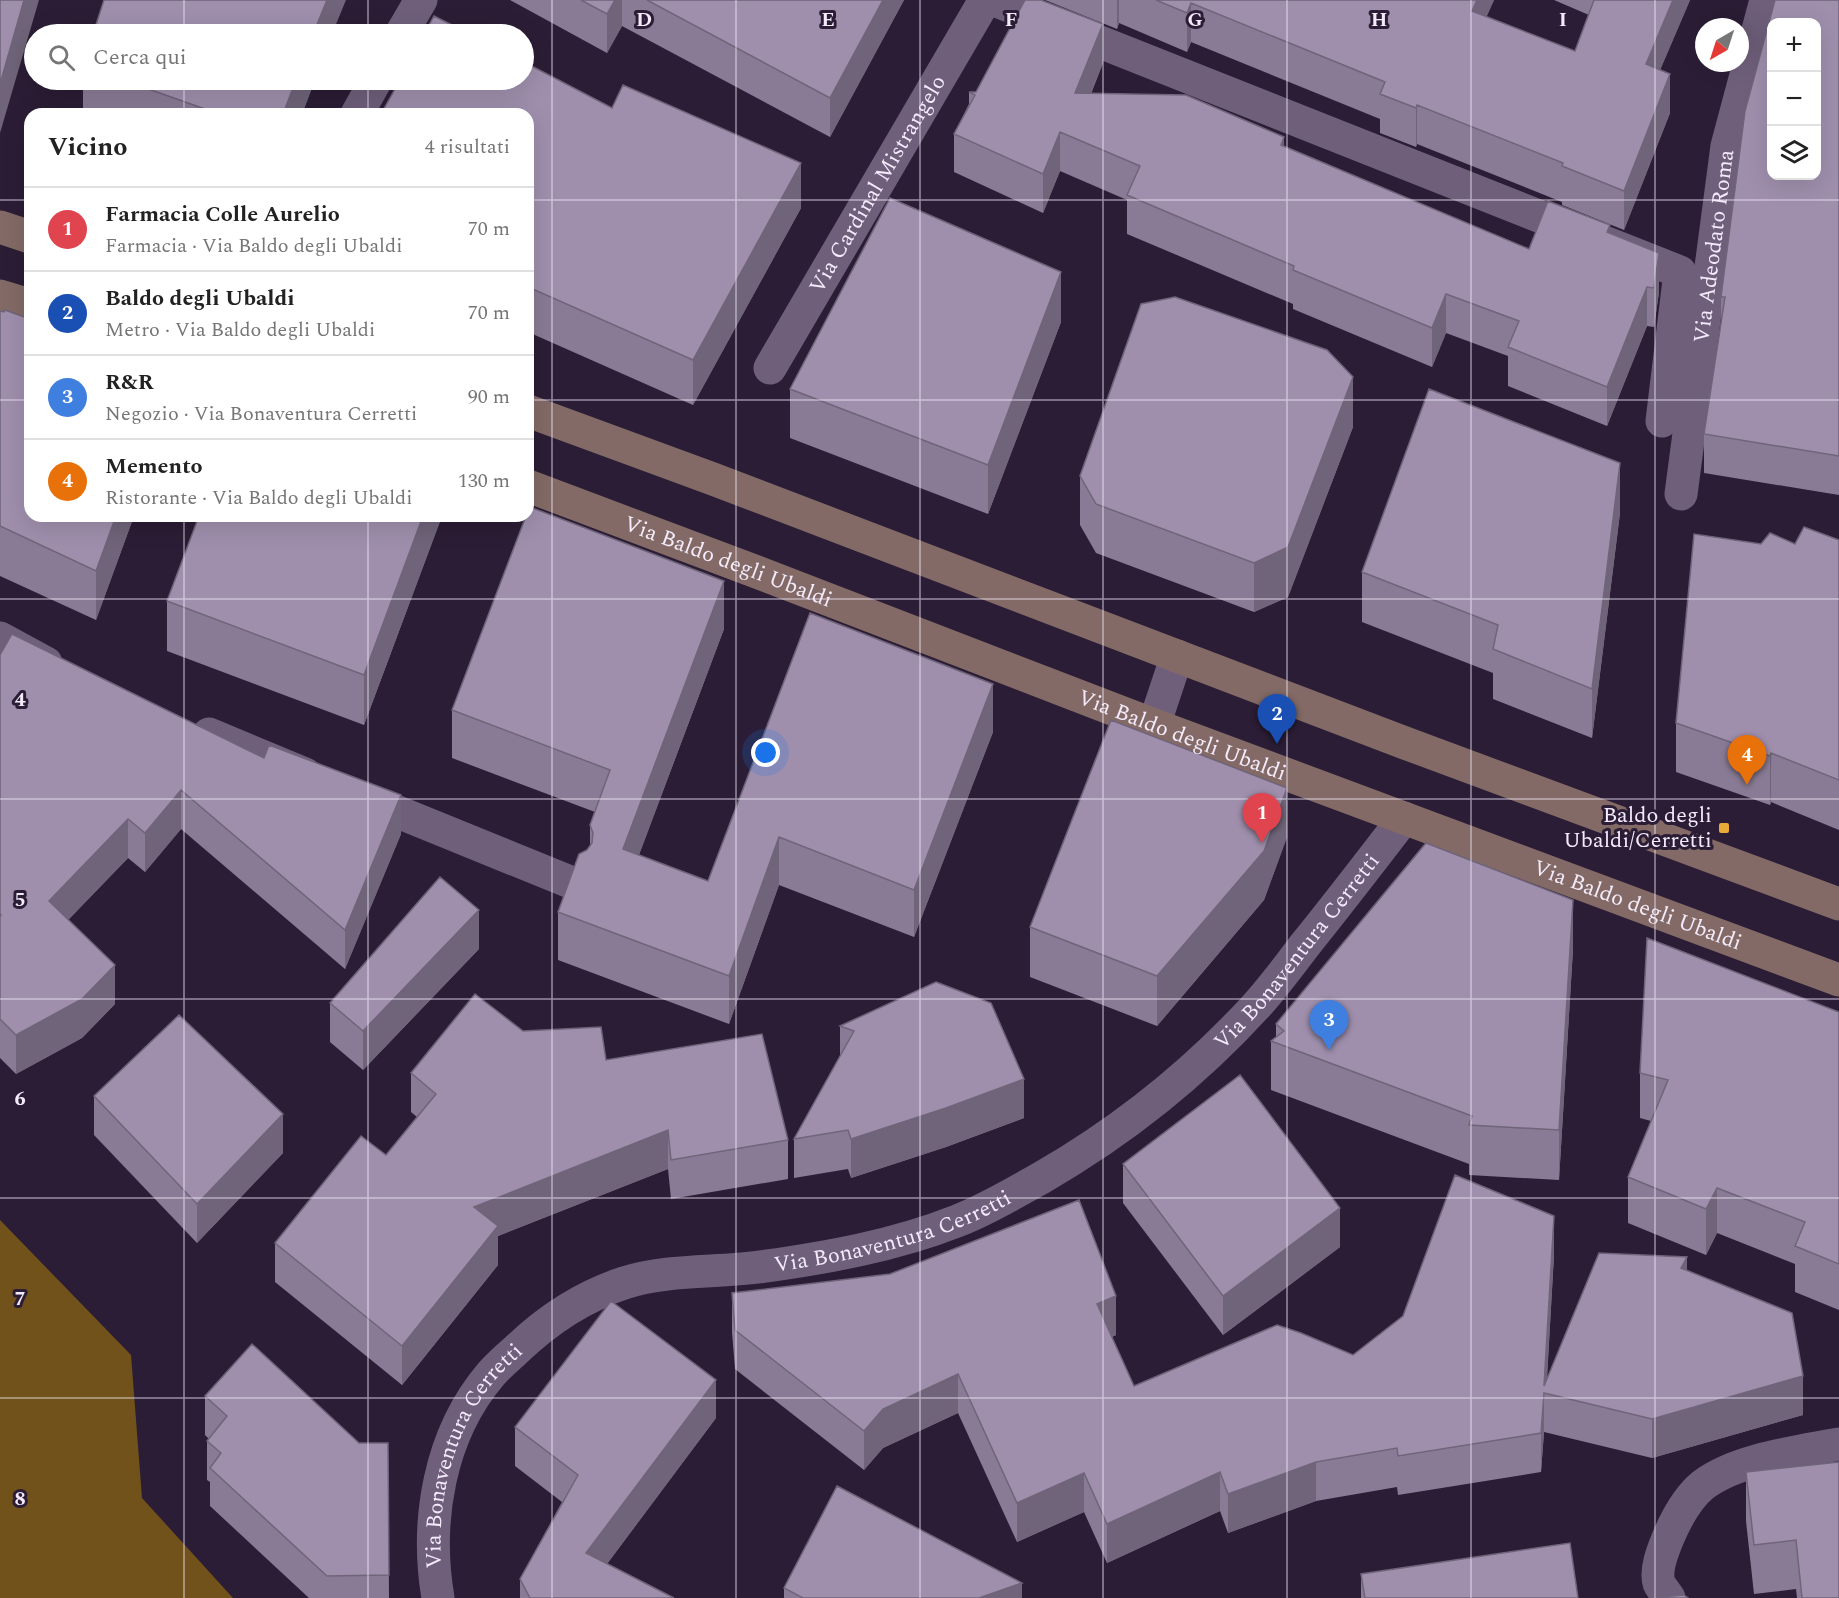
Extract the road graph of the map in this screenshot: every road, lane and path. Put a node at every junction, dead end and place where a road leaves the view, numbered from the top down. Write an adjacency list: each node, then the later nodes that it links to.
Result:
1 (421, 0): 5 (street)
2 (985, 0): 12 (street, Via Cardinal Mistrangelo)
3 (994, 0): 14 (street)
4 (1766, 0): 16 (street, Via Adeodato Roma)
5 (407, 24)
6 (370, 90): 7 (street)
7 (360, 108)
8 (0, 227): 9 (main road)
9 (24, 235)
10 (0, 296): 11 (main road)
11 (24, 303)
12 (770, 368)
13 (534, 413): 18 (main road)
14 (1662, 421)
15 (534, 488): 21 (main road, Via Baldo degli Ubaldi)
16 (1681, 494)
17 (0, 638): 19 (street)
18 (1177, 656): 21 (street); 24 (main road)
19 (72, 676)
20 (180, 723): 23 (street)
21 (1154, 725): 22 (main road, Via Baldo degli Ubaldi)
22 (1404, 818): 25 (main road, Via Baldo degli Ubaldi); 27 (street, Via Bonaventura Cerretti)
23 (575, 884)
24 (1839, 904)
25 (1839, 980)
26 (1839, 1444): 28 (street)
27 (438, 1598)
28 (1670, 1598)

